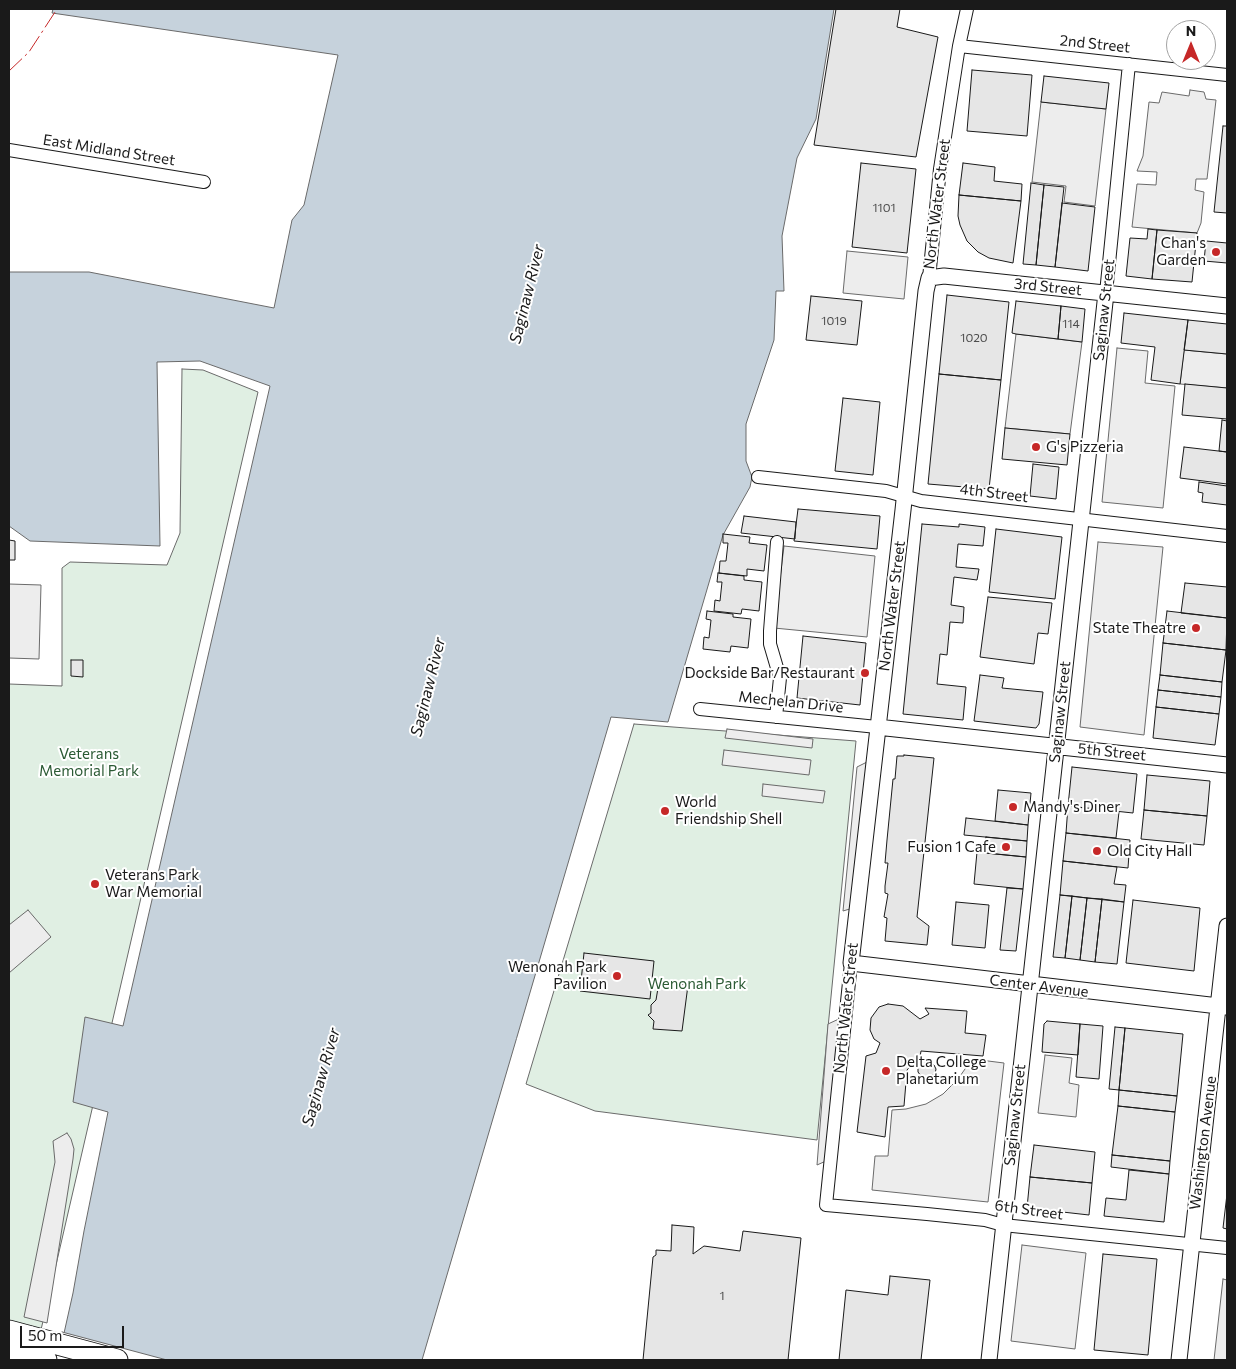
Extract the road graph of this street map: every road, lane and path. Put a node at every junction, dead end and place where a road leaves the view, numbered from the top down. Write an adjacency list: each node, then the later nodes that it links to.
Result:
1 (967, 9): 2 (street, North Water Street)
2 (959, 46): 3 (street, 2nd Street); 7 (street, North Water Street)
3 (1129, 64): 4 (street, 2nd Street); 8 (street, Saginaw Street)
4 (1227, 75)
5 (9, 150): 6 (street, East Midland Street)
6 (204, 182)
7 (929, 278): 8 (street, 3rd Street); 11 (street, North Water Street)
8 (1106, 293): 9 (street, 3rd Street); 12 (street, Saginaw Street)
9 (1227, 306)
10 (758, 477): 11 (street, 4th Street)
11 (904, 496): 12 (street, 4th Street); 17 (street, North Water Street)
12 (1081, 519): 13 (street, 4th Street); 18 (street, Saginaw Street)
13 (1227, 536)
14 (777, 542): 16 (street)
15 (700, 709): 16 (street, Mechelan Drive)
16 (776, 717): 17 (street, Mechelan Drive)
17 (878, 727): 18 (street, 5th Street); 21 (street, North Water Street)
18 (1056, 746): 19 (street, 5th Street); 22 (street, Saginaw Street)
19 (1227, 765)
20 (1227, 926): 23 (street, Washington Avenue)
21 (851, 964): 22 (street, Center Avenue); 24 (street, North Water Street)
22 (1029, 985): 23 (street, Center Avenue); 25 (street, Saginaw Street)
23 (1223, 1007): 26 (street, Washington Avenue)
24 (826, 1205): 25 (street, 6th Street)
25 (1003, 1225): 26 (street, 6th Street); 32 (street, Saginaw Street)
26 (1191, 1244): 27 (street, 6th Street); 33 (street, Washington Avenue)
27 (1227, 1248)
28 (9, 1331): 31 (highway)
29 (9, 1350): 30 (highway)
30 (46, 1360)
31 (117, 1360)
32 (989, 1360)
33 (1179, 1360)

